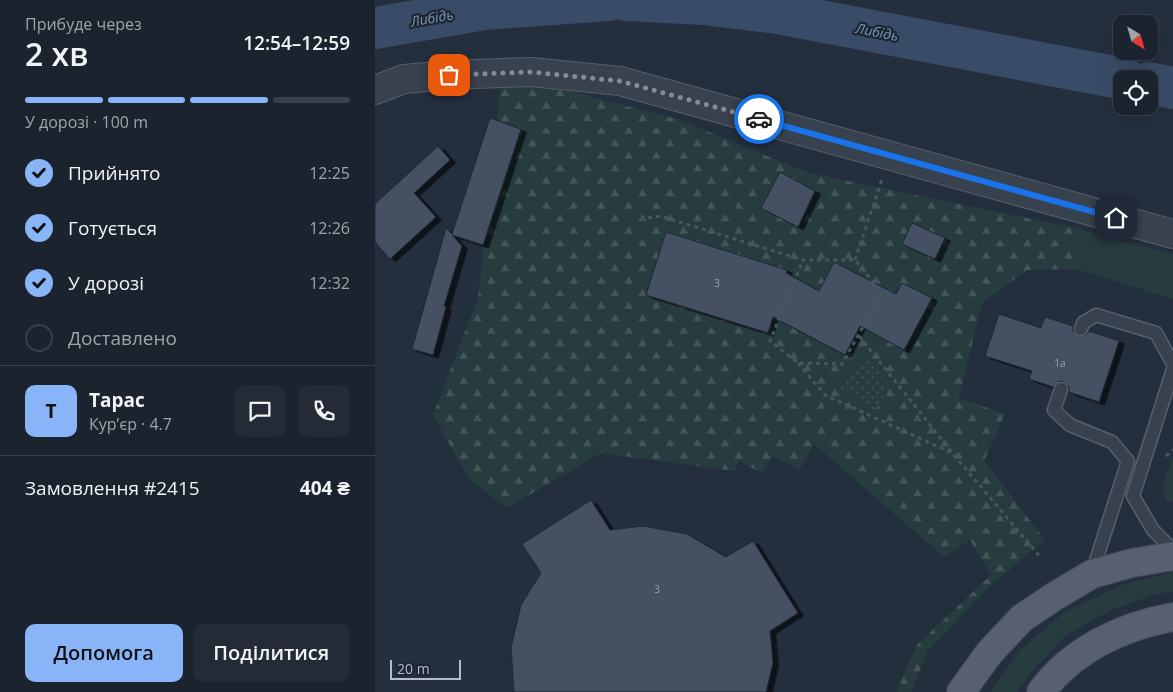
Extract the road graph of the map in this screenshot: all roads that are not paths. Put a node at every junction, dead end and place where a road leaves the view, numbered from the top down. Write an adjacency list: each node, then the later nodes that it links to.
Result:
1 (375, 90): 2 (street)
2 (1173, 234)
3 (1081, 328): 4 (lane)
4 (1173, 364)
5 (1173, 369): 7 (lane)
6 (1061, 389): 9 (lane)
7 (1173, 550)
8 (1173, 556): 9 (main road)
9 (1092, 574): 11 (main road)
10 (1173, 617): 12 (main road)
11 (961, 692)
12 (1041, 692)

